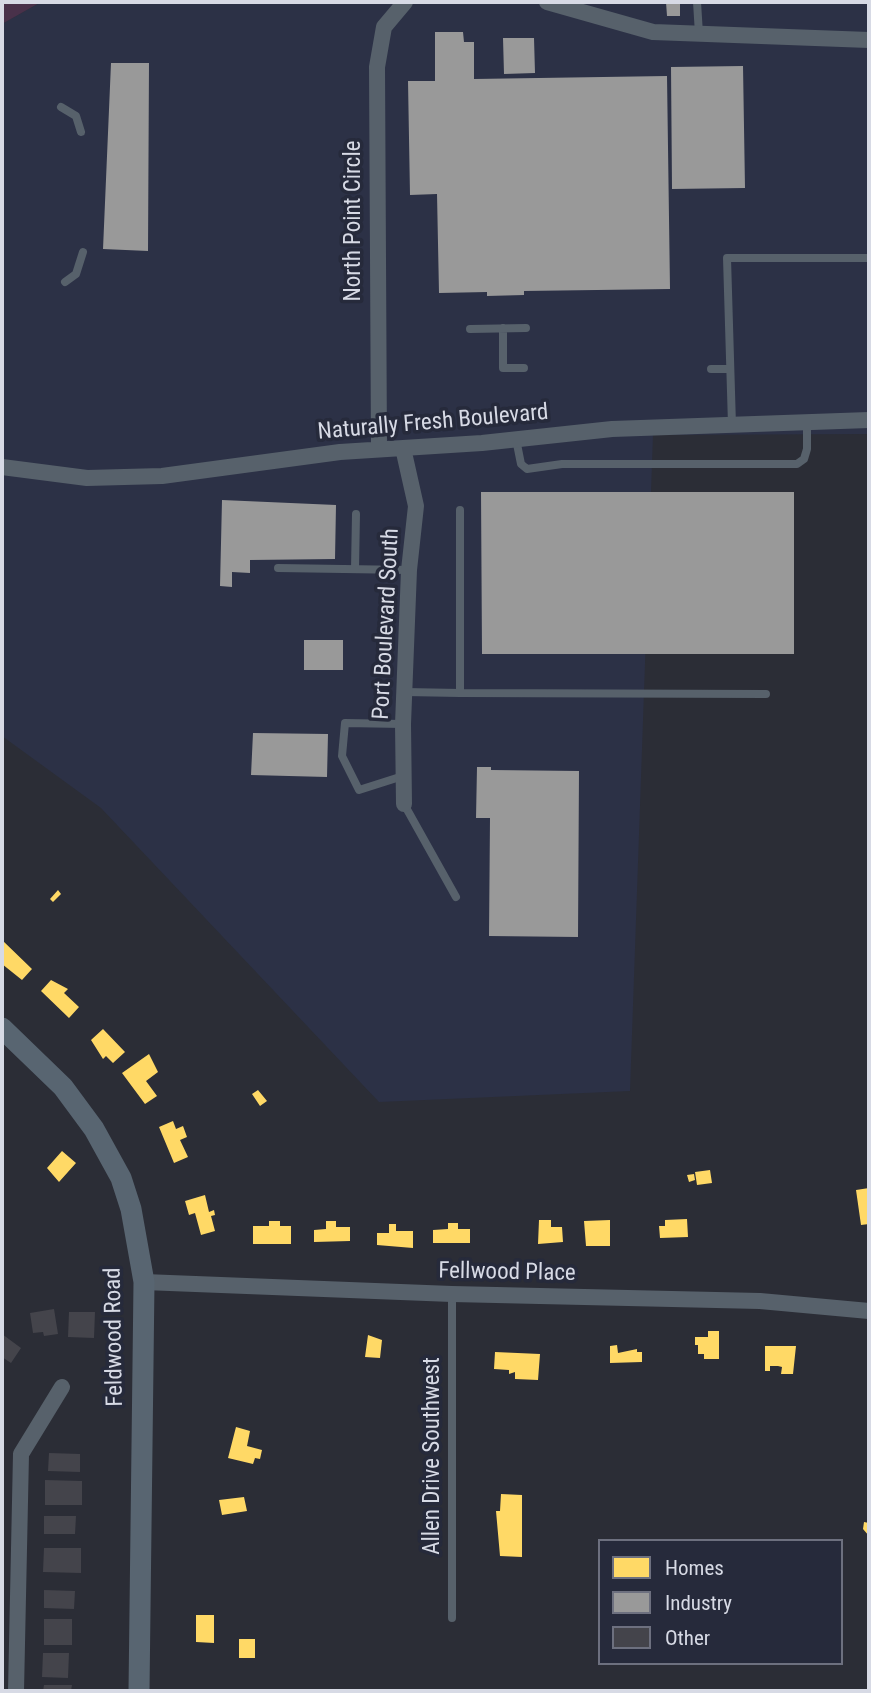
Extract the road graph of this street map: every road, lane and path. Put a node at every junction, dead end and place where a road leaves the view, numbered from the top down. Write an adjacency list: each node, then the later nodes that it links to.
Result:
1 (547, 2): 4 (street)
2 (697, 2): 4 (lane)
3 (402, 3): 21 (street, North Point Circle)
4 (699, 34): 5 (street)
5 (869, 40)
6 (61, 107): 7 (lane)
7 (82, 132)
8 (83, 252): 10 (lane)
9 (869, 258): 16 (lane)
10 (65, 282)
11 (503, 328): 12 (lane); 13 (lane); 14 (lane)
12 (526, 328)
13 (470, 329)
14 (524, 368)
15 (711, 369): 16 (lane)
16 (730, 369): 19 (lane)
17 (869, 420): 18 (street, Naturally Fresh Boulevard)
18 (807, 424): 19 (street, Naturally Fresh Boulevard); 20 (lane)
19 (732, 425): 20 (street, Naturally Fresh Boulevard)
20 (516, 439): 22 (street, Naturally Fresh Boulevard)
21 (379, 449): 22 (street, Naturally Fresh Boulevard); 23 (street, Naturally Fresh Boulevard)
22 (403, 449): 28 (street, Port Boulevard South)
23 (2, 467)
24 (460, 510): 30 (lane)
25 (356, 514): 27 (lane)
26 (278, 568): 27 (lane)
27 (355, 569): 28 (lane)
28 (409, 570): 29 (street, Port Boulevard South)
29 (405, 692): 30 (lane); 32 (street, Port Boulevard South)
30 (460, 693): 31 (lane)
31 (766, 694)
32 (403, 724): 33 (street, Port Boulevard South); 33 (lane)
33 (403, 776): 34 (street, Port Boulevard South)
34 (404, 804): 35 (lane)
35 (456, 897)
36 (2, 1028): 37 (street, Feldwood Road)
37 (144, 1282): 38 (street, Fellwood Place); 43 (street, Feldwood Road)
38 (452, 1294): 39 (street, Fellwood Place); 41 (lane, Allen Drive Southwest)
39 (869, 1311)
40 (62, 1387): 42 (street)
41 (452, 1618)
42 (16, 1691)
43 (139, 1691)

